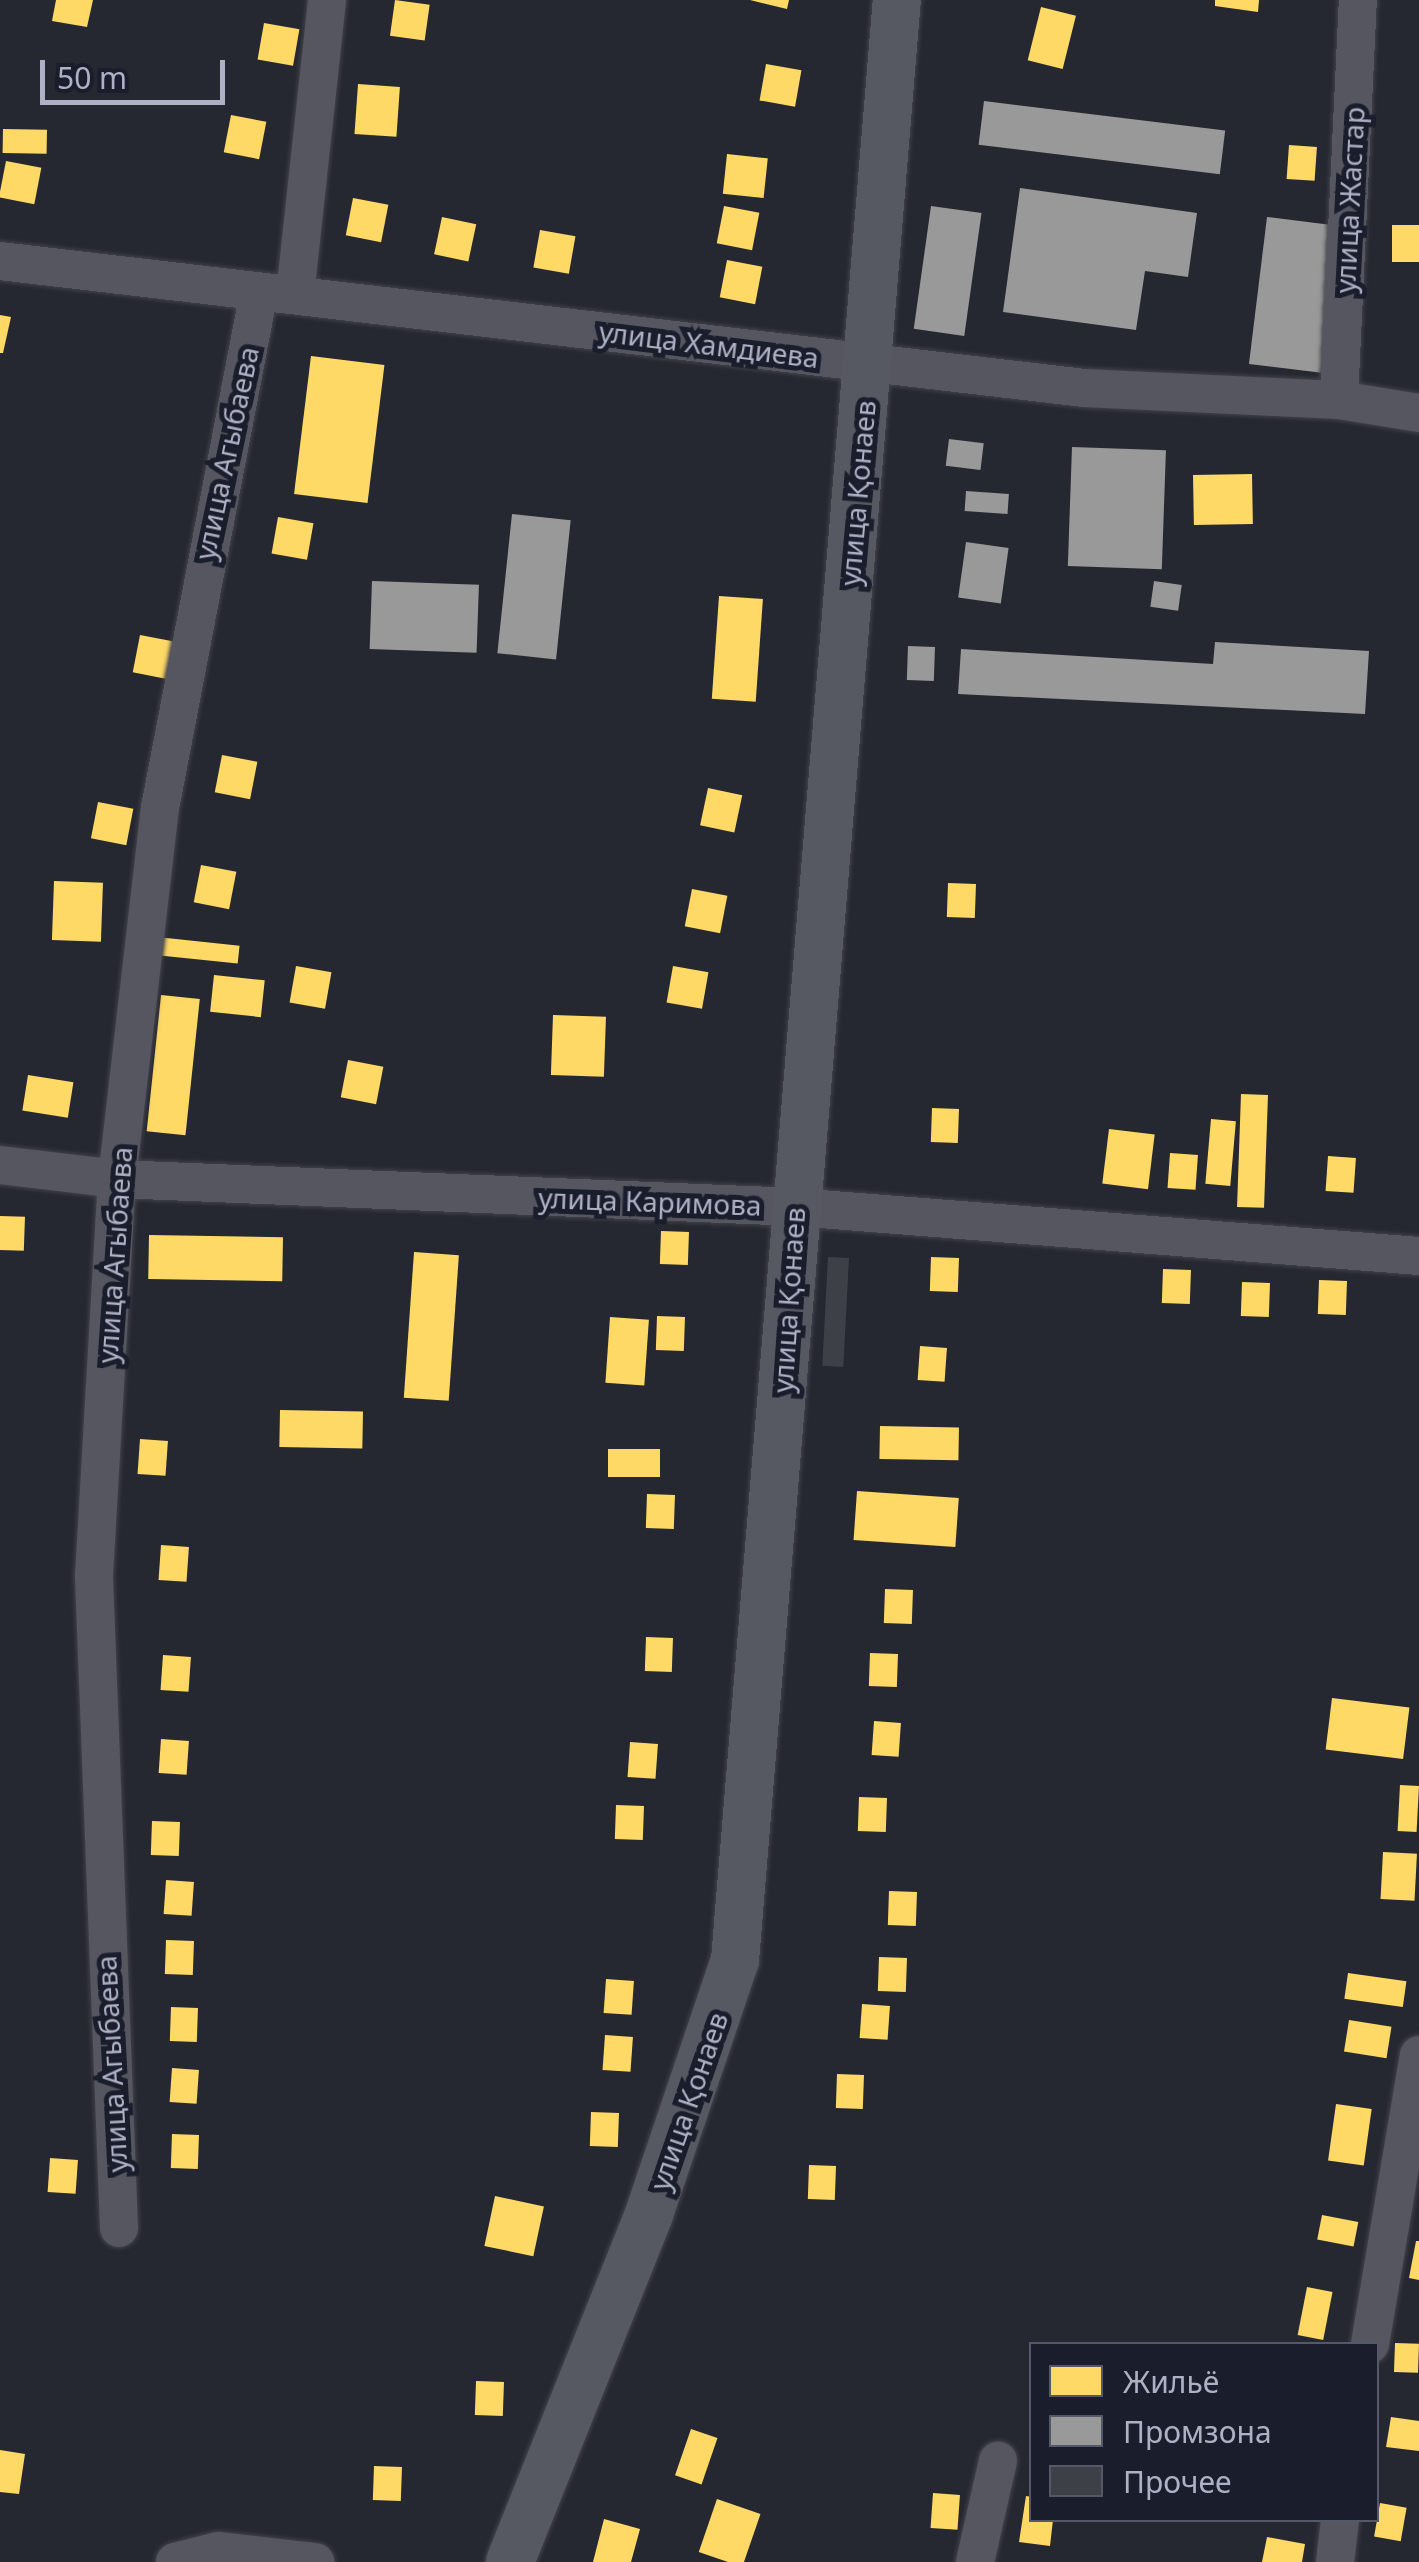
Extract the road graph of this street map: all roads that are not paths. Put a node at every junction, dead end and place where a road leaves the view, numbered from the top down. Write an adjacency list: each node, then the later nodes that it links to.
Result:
1 (327, 0): 5 (street, улица Агыбаева)
2 (897, 0): 6 (main road, улица Қонаев)
3 (1358, 0): 7 (street, улица Жастар)
4 (0, 261): 5 (street, улица Хамдиева)
5 (278, 293): 6 (street, улица Хамдиева); 10 (street, улица Агыбаева)
6 (868, 362): 7 (street, улица Хамдиева); 11 (main road, улица Қонаев)
7 (1339, 400): 8 (street, улица Хамдиева)
8 (1419, 413)
9 (0, 1166): 10 (street, улица Каримова)
10 (117, 1178): 11 (street, улица Каримова); 14 (street, улица Агыбаева)
11 (795, 1207): 12 (street, улица Каримова); 20 (main road, улица Қонаев)
12 (1419, 1256)
13 (1419, 2056): 15 (street)
14 (119, 2228)
15 (1370, 2342)
16 (998, 2461): 21 (street)
17 (1340, 2522): 22 (street)
18 (176, 2562): 19 (street)
19 (315, 2562)
20 (510, 2562)
21 (975, 2562)
22 (1335, 2562)

